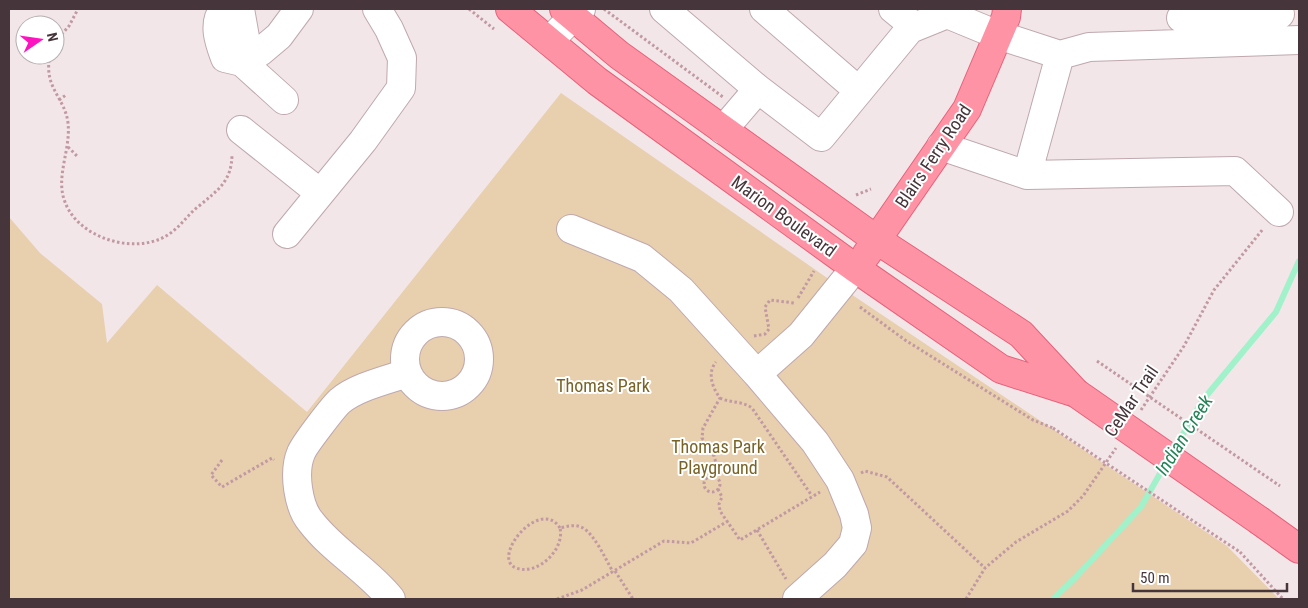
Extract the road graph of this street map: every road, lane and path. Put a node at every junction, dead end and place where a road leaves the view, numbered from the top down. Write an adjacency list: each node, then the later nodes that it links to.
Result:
1 (78, 9): 16 (path)
2 (224, 9): 21 (lane)
3 (240, 9): 21 (lane)
4 (299, 9): 21 (lane)
5 (377, 9): 34 (lane)
6 (510, 9): 19 (main road, Marion Boulevard)
7 (664, 9): 23 (lane)
8 (764, 9): 24 (lane)
9 (893, 9): 15 (lane)
10 (1007, 9): 17 (main road, Blairs Ferry Road)
11 (573, 11): 19 (lane); 28 (main road, Marion Boulevard)
12 (945, 11): 15 (lane); 17 (lane)
13 (1287, 12): 14 (lane)
14 (1181, 18)
15 (915, 27): 24 (lane)
16 (65, 31)
17 (998, 35): 20 (lane); 30 (main road, Blairs Ferry Road)
18 (1299, 40): 20 (lane)
19 (549, 41): 39 (main road, Marion Boulevard)
20 (1060, 55): 33 (lane)
21 (251, 57): 27 (lane)
22 (49, 65): 26 (path)
23 (758, 89): 24 (lane); 28 (lane)
24 (859, 91)
25 (66, 95): 26 (path)
26 (58, 100): 31 (path)
27 (284, 100)
28 (723, 130): 38 (main road, Marion Boulevard)
29 (244, 132): 31 (path); 34 (lane)
30 (941, 146): 33 (lane); 38 (main road, Blairs Ferry Road)
31 (67, 147): 32 (path)
32 (77, 156)
33 (1027, 175): 35 (lane)
34 (320, 193): 37 (lane)
35 (1278, 212): 48 (path, CeMar Trail)
36 (571, 230): 42 (lane)
37 (287, 234)
38 (877, 240): 39 (main road, Blairs Ferry Road); 46 (main road, Marion Boulevard)
39 (855, 268): 45 (lane); 46 (main road, Marion Boulevard)
40 (814, 271): 42 (path)
41 (860, 307): 68 (path, bridge)
42 (730, 344): 45 (lane); 47 (path)
43 (1097, 361): 54 (path, bridge)
44 (407, 373): 52 (lane)
45 (757, 374): 53 (lane)
46 (1076, 393): 60 (main road, Marion Boulevard, bridge)
47 (720, 398): 51 (path); 56 (path)
48 (1140, 411)
49 (1118, 444): 61 (path, CeMar Trail)
50 (222, 460): 52 (path)
51 (713, 476): 55 (path); 55 (path)
52 (298, 480): 63 (lane)
53 (840, 480): 56 (path); 61 (path); 66 (lane)
54 (1280, 486)
55 (718, 489): 57 (path)
56 (812, 496): 59 (path)
57 (728, 521): 59 (path); 62 (path)
58 (560, 528): 58 (path); 62 (path)
59 (757, 530): 66 (path)
60 (1299, 549)
61 (985, 568): 67 (path, CeMar Trail)
62 (614, 571): 64 (path); 65 (path)
63 (391, 599)
64 (557, 599)
65 (633, 599)
66 (797, 599)
67 (966, 599)
68 (1283, 599)

